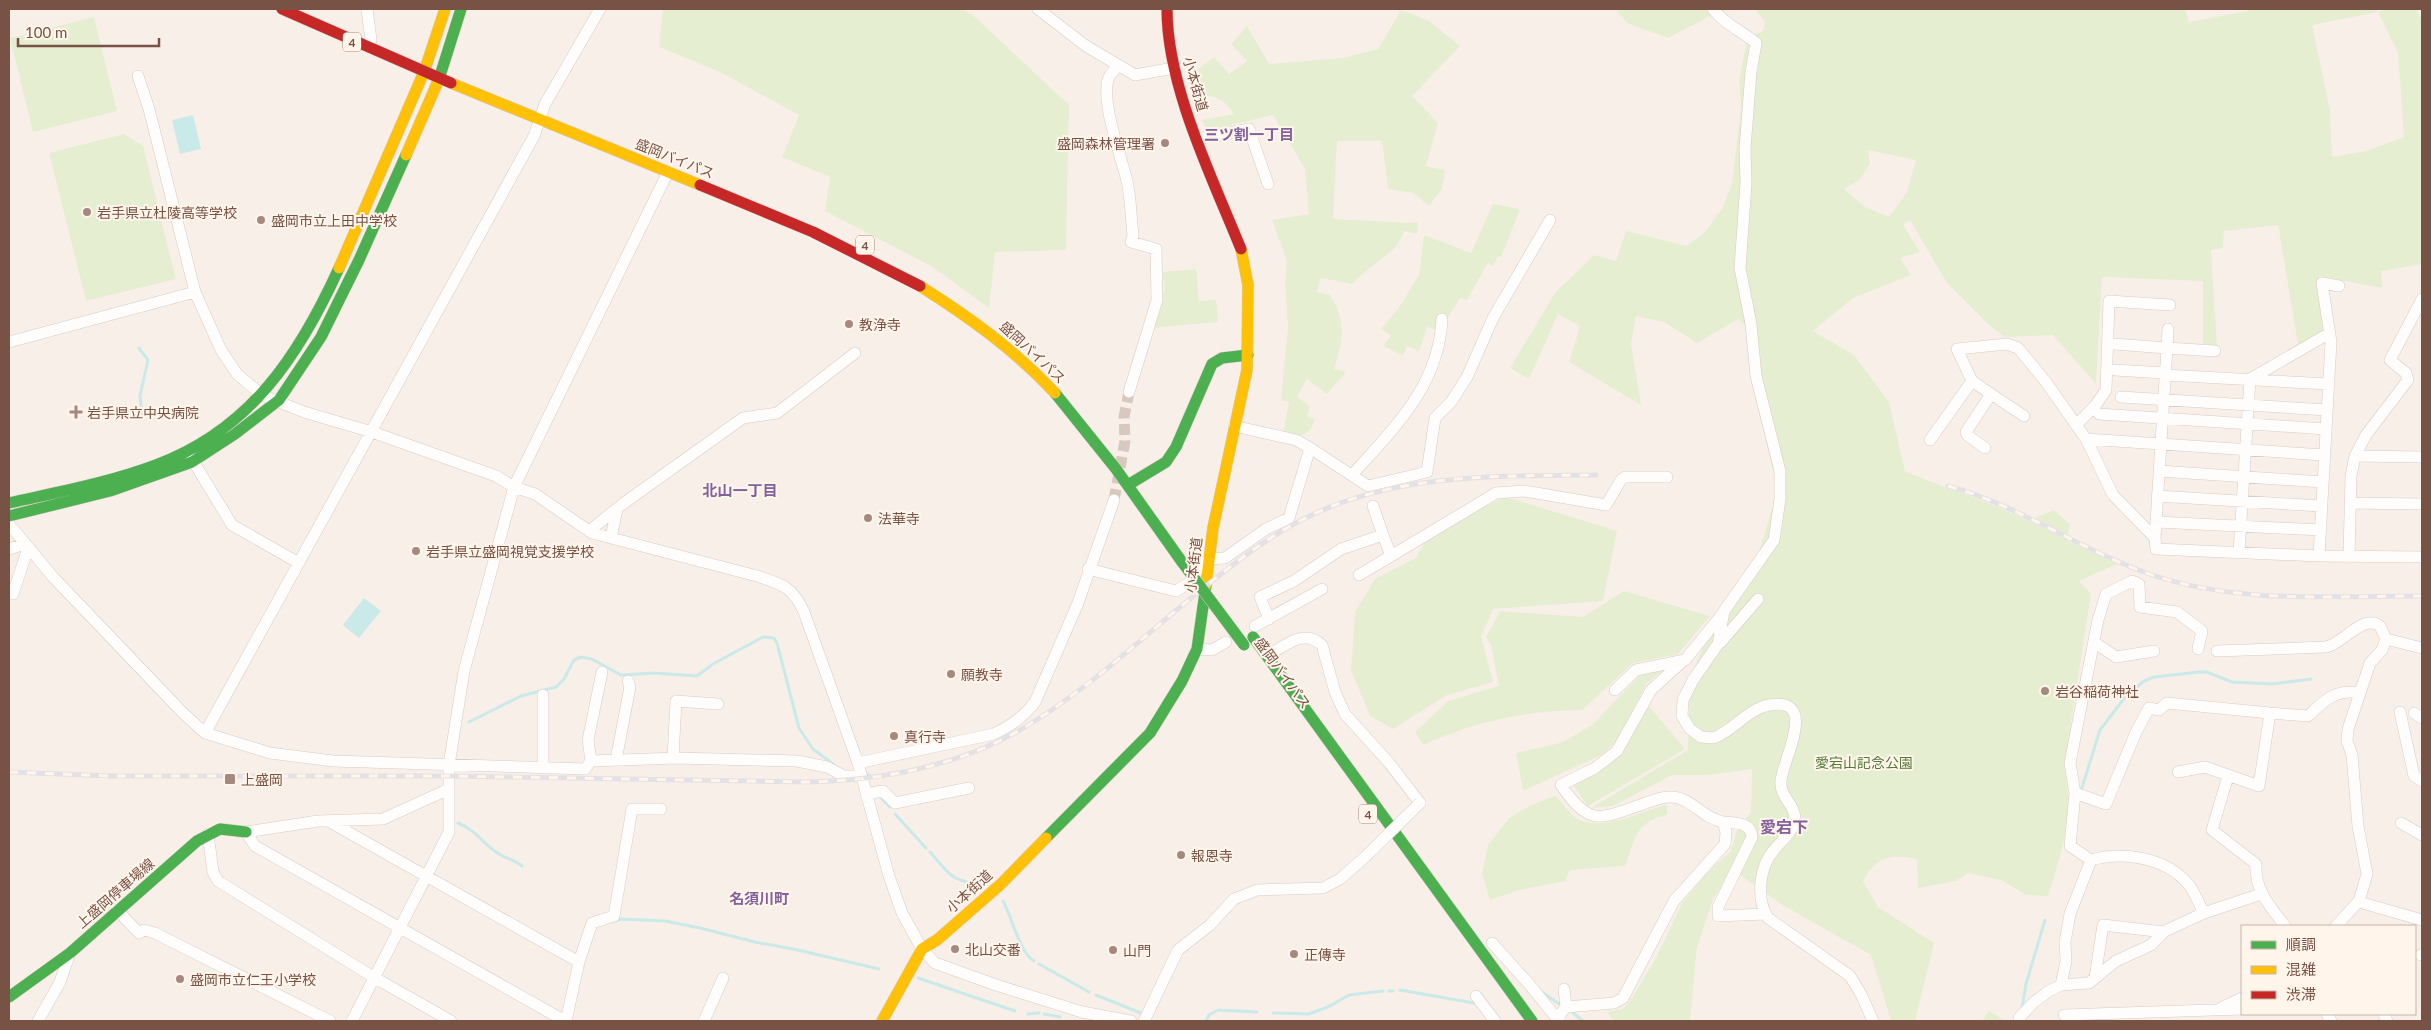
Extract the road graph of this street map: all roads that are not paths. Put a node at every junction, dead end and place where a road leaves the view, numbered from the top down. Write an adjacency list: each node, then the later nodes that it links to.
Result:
1 (282, 9): 16 (main road, 盛岡バイパス / 4)
2 (303, 9): 10 (main road, 4)
3 (366, 9): 10 (street)
4 (445, 9): 11 (main road)
5 (461, 9): 12 (main road)
6 (600, 9): 20 (street)
7 (1038, 9): 13 (street)
8 (1167, 9): 14 (main road, 小本街道)
9 (1713, 9): 115 (street)
10 (371, 40): 11 (main road, 4)
11 (420, 56): 12 (main road, 4); 16 (main road)
12 (444, 66): 15 (main road, 4); 18 (main road)
13 (1118, 66): 14 (street); 43 (street)
14 (1174, 68): 21 (main road, 小本街道)
15 (456, 71)
16 (424, 72): 18 (main road, 盛岡バイパス / 4); 45 (main road)
17 (138, 76): 26 (street)
18 (439, 79): 20 (main road, 盛岡バイパス / 4); 47 (main road)
19 (489, 86): 20 (main road, 盛岡バイパス / 4)
20 (541, 114): 22 (main road, 盛岡バイパス / 4); 50 (main road, 盛岡バイパス / 4); 59 (street)
21 (1197, 139): 23 (street); 37 (main road, 小本街道)
22 (668, 172): 78 (main road, 盛岡バイパス / 4); 79 (street)
23 (1268, 184)
24 (1550, 220): 73 (street)
25 (2339, 286): 31 (street)
26 (195, 292): 32 (street); 45 (street)
27 (2422, 299): 68 (street)
28 (2170, 305): 56 (street)
29 (1442, 319): 73 (street)
30 (2168, 330): 34 (street)
31 (2328, 334): 40 (street); 42 (street)
32 (9, 342)
33 (2114, 344): 34 (street)
34 (2168, 348): 35 (street); 39 (street)
35 (2215, 351)
36 (855, 353): 88 (street)
37 (1248, 355): 57 (main road, 小本街道); 76 (main road)
38 (2115, 370): 39 (street)
39 (2165, 374): 40 (street); 48 (street)
40 (2250, 379): 42 (street); 49 (street)
41 (1972, 381): 44 (street); 56 (street); 61 (street)
42 (2328, 384): 51 (street)
43 (1129, 392)
44 (1992, 394): 53 (street); 64 (street)
45 (262, 395): 47 (street); 65 (main road)
46 (2121, 397): 48 (street)
47 (279, 400): 59 (street); 70 (main road)
48 (2162, 400): 49 (street); 54 (street)
49 (2248, 406): 51 (street); 55 (street)
50 (1083, 409)
51 (2327, 410): 58 (street)
52 (2099, 414): 54 (street)
53 (2024, 416)
54 (2162, 420): 55 (street); 62 (street)
55 (2246, 424): 58 (street); 66 (street)
56 (2076, 425): 60 (street)
57 (1234, 426): 63 (street); 107 (main road, 小本街道)
58 (2326, 429): 67 (street)
59 (372, 432): 79 (street); 108 (street)
60 (2086, 439): 62 (street); 98 (street)
61 (1930, 440)
62 (2161, 446): 66 (street); 72 (street)
63 (1310, 448): 73 (street); 107 (street)
64 (1985, 448)
65 (188, 449): 70 (street); 83 (main road)
66 (2245, 451): 67 (street); 75 (street)
67 (2324, 455): 77 (street)
68 (2355, 456): 69 (street); 84 (street)
69 (2422, 457)
70 (192, 462): 89 (main road); 108 (street)
71 (1130, 467): 76 (main road)
72 (2159, 471): 75 (street); 80 (street)
73 (1352, 475)
74 (1667, 477): 102 (street)
75 (2243, 477): 77 (street); 82 (street)
76 (1141, 482): 78 (main road)
77 (2322, 482): 87 (street)
78 (1128, 485): 106 (main road, 盛岡バイパス / 4)
79 (514, 487): 94 (street); 143 (street)
80 (2157, 496): 82 (street); 90 (street)
81 (1114, 500): 109 (street)
82 (2242, 502): 87 (street); 92 (street)
83 (9, 503)
84 (2350, 503): 85 (street); 104 (street)
85 (2422, 504)
86 (1373, 506): 95 (street)
87 (2321, 506): 93 (street)
88 (617, 509): 94 (street); 97 (street)
89 (9, 516)
90 (2157, 522): 92 (street); 98 (street)
91 (9, 524): 99 (street)
92 (2240, 526): 93 (street); 101 (street)
93 (2320, 530): 103 (street)
94 (589, 531): 97 (street)
95 (1383, 534): 102 (street); 116 (street)
96 (1177, 535): 106 (main road, 盛岡バイパス / 4)
97 (611, 538): 142 (street)
98 (2155, 538): 101 (street)
99 (26, 546): 100 (street); 112 (street); 138 (street)
100 (9, 549)
101 (2239, 553): 103 (street)
102 (1391, 556): 110 (street)
103 (2319, 556): 104 (street)
104 (2349, 557): 105 (street)
105 (2422, 557)
106 (1187, 559): 114 (main road, 盛岡バイパス / 4); 200 (main road, 盛岡バイパス / 4, bridge)
107 (1210, 559): 109 (street); 124 (main road, 小本街道)
108 (298, 562): 138 (street)
109 (1088, 570): 142 (street)
110 (1359, 575)
111 (1322, 589): 116 (street)
112 (9, 594)
113 (1758, 600): 122 (street)
114 (1231, 608)
115 (1724, 610): 122 (street); 129 (street)
116 (1268, 619): 118 (street)
117 (1242, 622): 118 (main road, 盛岡バイパス / 4)
118 (1254, 632): 128 (main road, 盛岡バイパス / 4)
119 (2386, 639): 123 (street); 127 (street); 133 (street)
120 (1226, 642): 124 (street)
121 (2094, 642): 125 (street); 126 (street); 151 (street)
122 (1718, 644): 166 (street)
123 (2422, 648)
124 (1196, 649): 173 (main road, 小本街道)
125 (2154, 650)
126 (2198, 650)
127 (2217, 651)
128 (1267, 656): 176 (main road, 盛岡バイパス / 4); 198 (street, bridge)
129 (1682, 662): 132 (street); 155 (street)
130 (602, 672): 141 (street)
131 (628, 681): 140 (street)
132 (1615, 690)
133 (2360, 693): 137 (street); 163 (street)
134 (544, 695): 144 (street)
135 (718, 704): 139 (street)
136 (2400, 712): 148 (street)
137 (2270, 713): 147 (street); 151 (street)
138 (205, 733): 143 (street)
139 (673, 758): 140 (street); 146 (street)
140 (616, 760): 141 (street)
141 (591, 762): 144 (street)
142 (858, 763): 146 (street)
143 (449, 765): 144 (street); 150 (street)
144 (543, 767)
145 (2178, 772): 147 (street)
146 (861, 776): 152 (street)
147 (2228, 776): 162 (street)
148 (2422, 781)
149 (969, 788): 152 (street)
150 (449, 789): 154 (street); 161 (street)
151 (2075, 793): 160 (street)
152 (866, 794): 173 (street)
153 (661, 809): 177 (street)
154 (329, 822): 157 (street); 161 (street)
155 (1723, 822): 166 (street); 186 (street)
156 (2401, 823): 159 (street)
157 (246, 832): 158 (main road, 上盛岡停車場線); 170 (street)
158 (208, 834): 164 (main road, 上盛岡停車場線); 178 (street)
159 (2422, 835)
160 (2090, 860): 165 (street); 181 (street)
161 (426, 878): 170 (street); 177 (street)
162 (2261, 894): 165 (street); 168 (street)
163 (2358, 902): 167 (street); 169 (street)
164 (117, 910): 174 (main road, 上盛岡停車場線); 191 (street)
165 (2204, 913): 171 (street)
166 (1765, 914): 203 (street)
167 (2422, 920)
168 (2285, 925)
169 (2339, 925)
170 (400, 927): 178 (street); 194 (street)
171 (2164, 932): 180 (street); 180 (street)
172 (1492, 943): 175 (street)
173 (922, 949): 196 (main road, 小本街道); 197 (street)
174 (70, 953): 184 (main road, 上盛岡停車場線); 190 (street)
175 (1504, 958): 176 (street); 202 (street)
176 (1489, 961): 201 (main road, 盛岡バイパス / 4)
177 (579, 962): 194 (street)
178 (375, 978): 192 (street); 193 (street)
179 (723, 978): 195 (street)
180 (2095, 978): 181 (street)
181 (2061, 985): 204 (street)
182 (1564, 989): 186 (street)
183 (1476, 996): 199 (street)
184 (9, 997)
185 (2241, 998): 187 (street)
186 (1566, 1007): 202 (street)
187 (2220, 1009): 188 (street); 189 (street)
188 (2241, 1009)
189 (2064, 1015)
190 (38, 1021)
191 (330, 1021)
192 (352, 1021)
193 (451, 1021)
194 (566, 1021)
195 (704, 1021)
196 (882, 1021)
197 (1131, 1021)
198 (1144, 1021)
199 (1496, 1021)
200 (1519, 1021)
201 (1532, 1021)
202 (1559, 1021)
203 (1873, 1021)
204 (2019, 1021)

